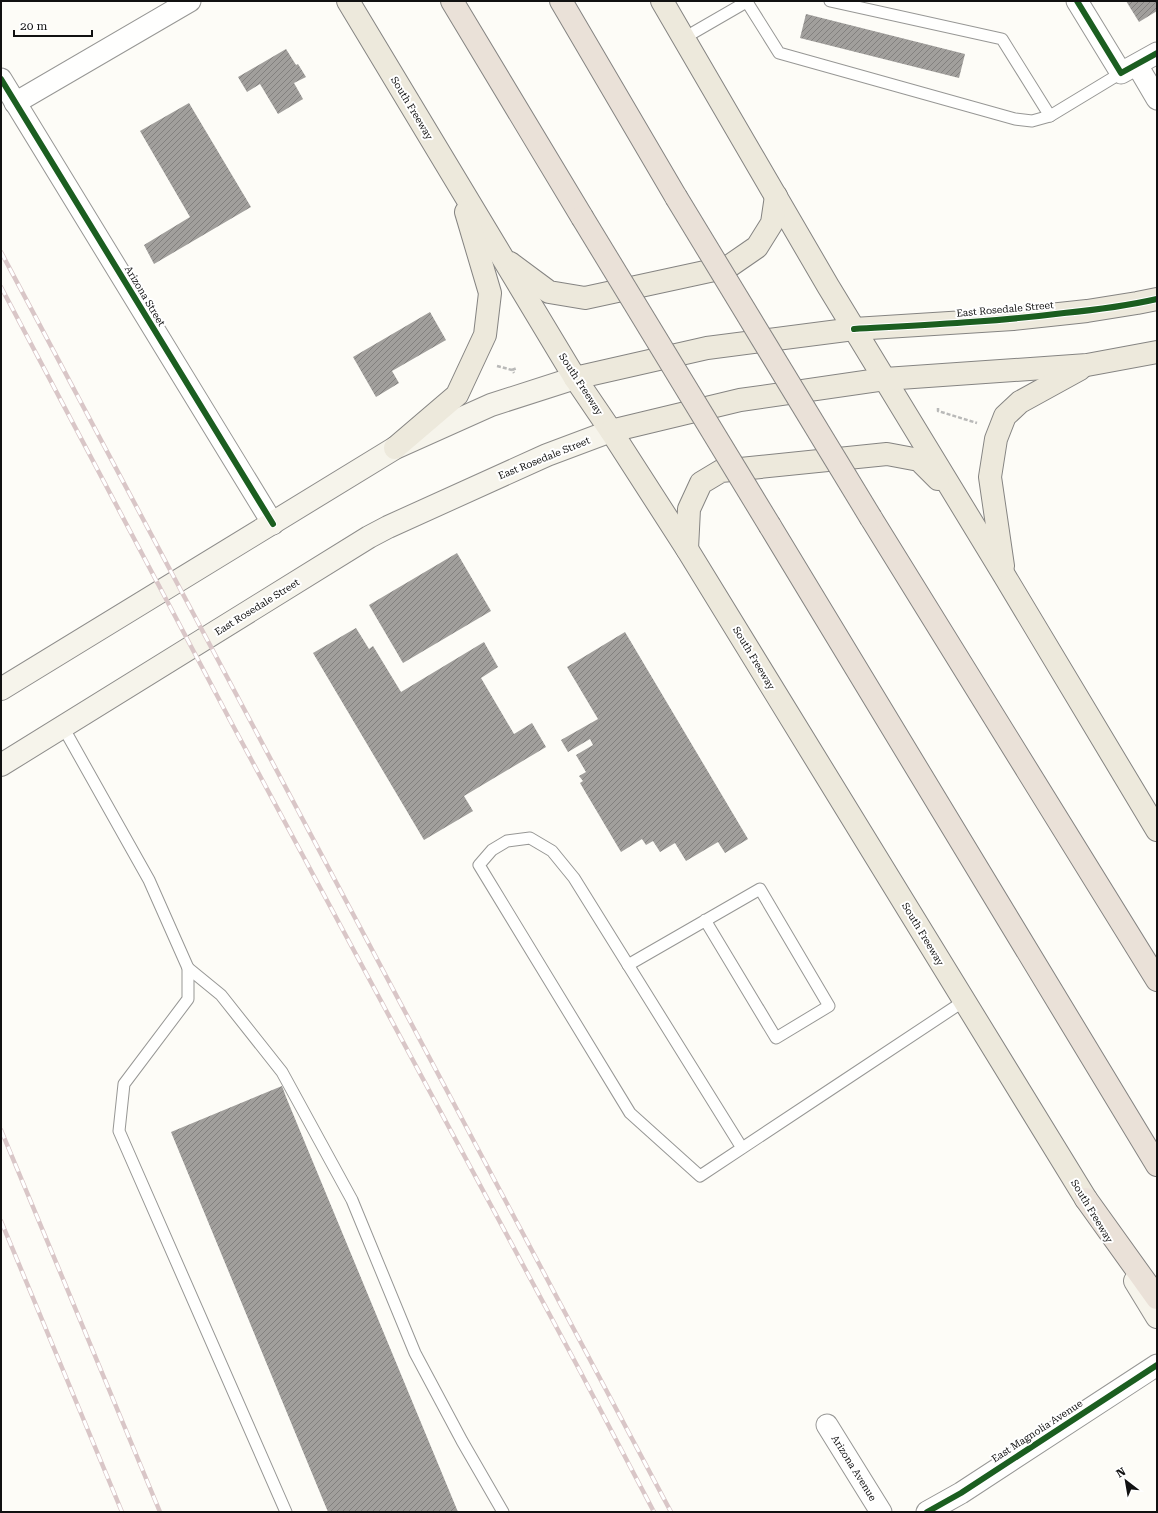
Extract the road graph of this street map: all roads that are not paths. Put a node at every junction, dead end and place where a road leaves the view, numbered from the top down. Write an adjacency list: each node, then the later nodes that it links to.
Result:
1 (190, 1): 14 (street)
2 (348, 1): 16 (main road, South Freeway)
3 (452, 1): 41 (highway, bridge)
4 (561, 1): 38 (highway, bridge)
5 (662, 1): 9 (main road)
6 (747, 1): 9 (lane); 15 (lane)
7 (830, 1): 15 (lane)
8 (1077, 1): 11 (street)
9 (684, 38): 17 (main road)
10 (1157, 52): 11 (street)
11 (1129, 69): 13 (street); 15 (lane)
12 (1, 79): 14 (street, Arizona Street)
13 (1157, 99)
14 (15, 103): 28 (street, Arizona Street)
15 (1050, 116)
16 (457, 182): 18 (main road, South Freeway); 26 (main road)
17 (776, 196): 18 (main road); 20 (main road)
18 (502, 256): 23 (main road, South Freeway)
19 (1157, 299): 20 (main road, East Rosedale Street)
20 (854, 329): 23 (main road, East Rosedale Street); 24 (main road)
21 (1157, 352): 22 (main road, East Rosedale Street)
22 (1087, 365): 24 (main road, East Rosedale Street); 30 (main road)
23 (575, 378): 25 (main road, South Freeway); 26 (main road, East Rosedale Street)
24 (885, 379): 25 (main road, East Rosedale Street); 27 (main road)
25 (612, 431): 29 (main road, South Freeway); 32 (main road, East Rosedale Street)
26 (395, 448): 28 (main road, East Rosedale Street)
27 (958, 500): 29 (main road); 30 (main road)
28 (273, 524): 31 (main road, East Rosedale Street)
29 (687, 549): 39 (main road, South Freeway)
30 (1004, 575): 34 (main road)
31 (1, 689)
32 (63, 727): 33 (main road, East Rosedale Street); 37 (lane)
33 (1, 765)
34 (1157, 830)
35 (705, 920): 35 (lane); 36 (lane)
36 (628, 965): 40 (lane); 40 (lane)
37 (188, 968): 47 (lane); 48 (lane)
38 (1157, 980)
39 (964, 1001): 40 (lane); 42 (main road, South Freeway)
40 (742, 1148)
41 (1157, 1164)
42 (1086, 1199): 43 (highway); 44 (main road, South Freeway)
43 (1157, 1298)
44 (1157, 1317)
45 (1157, 1365): 50 (street, East Magnolia Avenue)
46 (827, 1425): 49 (street, Arizona Avenue)
47 (286, 1512)
48 (503, 1512)
49 (881, 1512)
50 (927, 1512)

